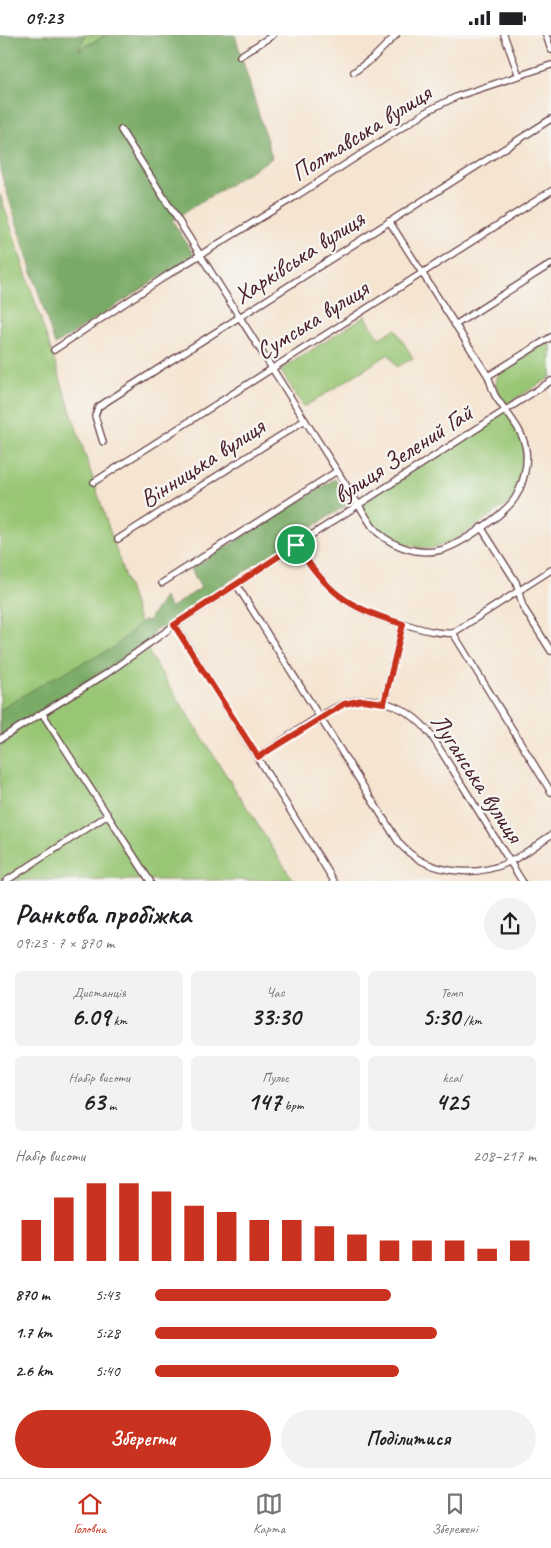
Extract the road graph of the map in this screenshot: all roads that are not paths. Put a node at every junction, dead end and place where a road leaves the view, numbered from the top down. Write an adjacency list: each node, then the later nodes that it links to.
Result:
1 (273, 35): 6 (street)
2 (396, 35): 8 (street)
3 (504, 35): 9 (street)
4 (546, 35): 5 (street)
5 (551, 50)
6 (240, 56)
7 (551, 65): 9 (street, Полтавська вулиця)
8 (354, 72)
9 (519, 76): 14 (street, Полтавська вулиця)
10 (551, 119): 13 (street, Харківська вулиця)
11 (121, 130): 14 (street)
12 (551, 191): 16 (street, Сумська вулиця)
13 (389, 221): 16 (street); 17 (street, Харківська вулиця)
14 (200, 254): 17 (street); 20 (street, Полтавська вулиця)
15 (551, 264): 18 (street)
16 (422, 273): 18 (street); 21 (street, Сумська вулиця)
17 (240, 317): 21 (street); 26 (street, Харківська вулиця)
18 (455, 325): 22 (street)
19 (551, 337): 22 (street)
20 (54, 350)
21 (273, 367): 25 (street); 28 (street, Сумська вулиця)
22 (488, 376): 24 (street)
23 (551, 381): 24 (street, вулиця Зелений Гай)
24 (507, 410): 29 (street, вулиця Зелений Гай); 30 (street)
25 (305, 419): 27 (street); 31 (street, Вінницька вулиця)
26 (103, 442)
27 (337, 471): 29 (street); 34 (street)
28 (94, 482)
29 (359, 505): 30 (street); 32 (street, вулиця Зелений Гай)
30 (481, 527): 36 (street)
31 (118, 539)
32 (296, 545): 35 (street, вулиця Зелений Гай); 37 (street)
33 (551, 570): 36 (street)
34 (162, 583)
35 (236, 584): 38 (street, вулиця Зелений Гай); 43 (street)
36 (518, 591): 39 (street); 40 (street)
37 (403, 624): 39 (street); 41 (street)
38 (174, 625): 42 (street, вулиця Зелений Гай); 45 (street)
39 (453, 633): 46 (street)
40 (551, 651)
41 (384, 703): 43 (street, Луганська вулиця); 49 (street, Луганська вулиця)
42 (42, 713): 44 (street, вулиця Зелений Гай); 47 (street)
43 (321, 717): 45 (street, Луганська вулиця); 49 (street)
44 (0, 739)
45 (258, 757): 52 (street)
46 (551, 792)
47 (108, 815): 50 (street); 51 (street)
48 (551, 835): 49 (street)
49 (510, 862): 53 (street, Луганська вулиця)
50 (6, 881)
51 (150, 881)
52 (334, 881)
53 (522, 881)

